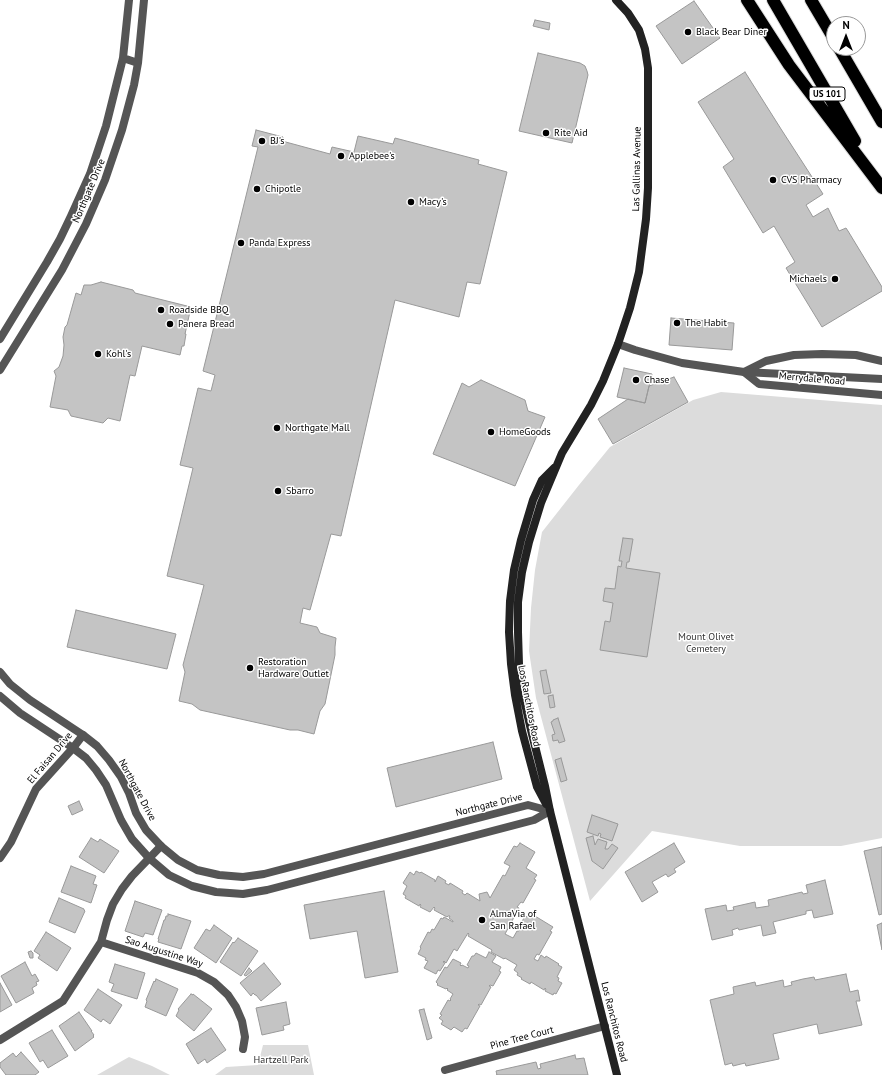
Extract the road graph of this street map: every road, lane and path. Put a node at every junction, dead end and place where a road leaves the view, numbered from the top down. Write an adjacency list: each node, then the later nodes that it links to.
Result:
1 (129, 0): 9 (street, Northgate Drive)
2 (144, 0): 10 (street, Northgate Drive)
3 (616, 0): 14 (main road, Las Gallinas Avenue)
4 (747, 0): 12 (highway)
5 (773, 0): 12 (highway, US 101)
6 (811, 0): 7 (highway)
7 (826, 25)
8 (844, 56): 11 (highway, US 101)
9 (123, 58): 10 (street); 13 (street, Northgate Drive)
10 (138, 63): 16 (street, Northgate Drive)
11 (882, 122)
12 (882, 188)
13 (0, 339)
14 (618, 344): 17 (street, Merrydale Road); 24 (main road, Los Ranchitos Road)
15 (882, 361): 17 (street, Merrydale Road)
16 (0, 370)
17 (744, 372): 18 (street, Merrydale Road); 19 (street, Merrydale Road)
18 (882, 378)
19 (882, 395)
20 (0, 672): 22 (street, Northgate Drive)
21 (0, 696): 23 (street)
22 (83, 735): 23 (street, El Faisan Drive); 25 (street, Northgate Drive)
23 (73, 748): 26 (street, El Faisan Drive); 27 (street)
24 (550, 811): 25 (street, Northgate Drive); 27 (street); 29 (main road, Los Ranchitos Road)
25 (160, 846): 27 (street)
26 (0, 858)
27 (149, 858): 28 (street)
28 (101, 942): 30 (street); 31 (street, Sao Augustine Way)
29 (604, 1026): 32 (street, Pine Tree Court); 33 (main road, Los Ranchitos Road)
30 (0, 1040)
31 (243, 1049)
32 (445, 1070)
33 (618, 1075)

